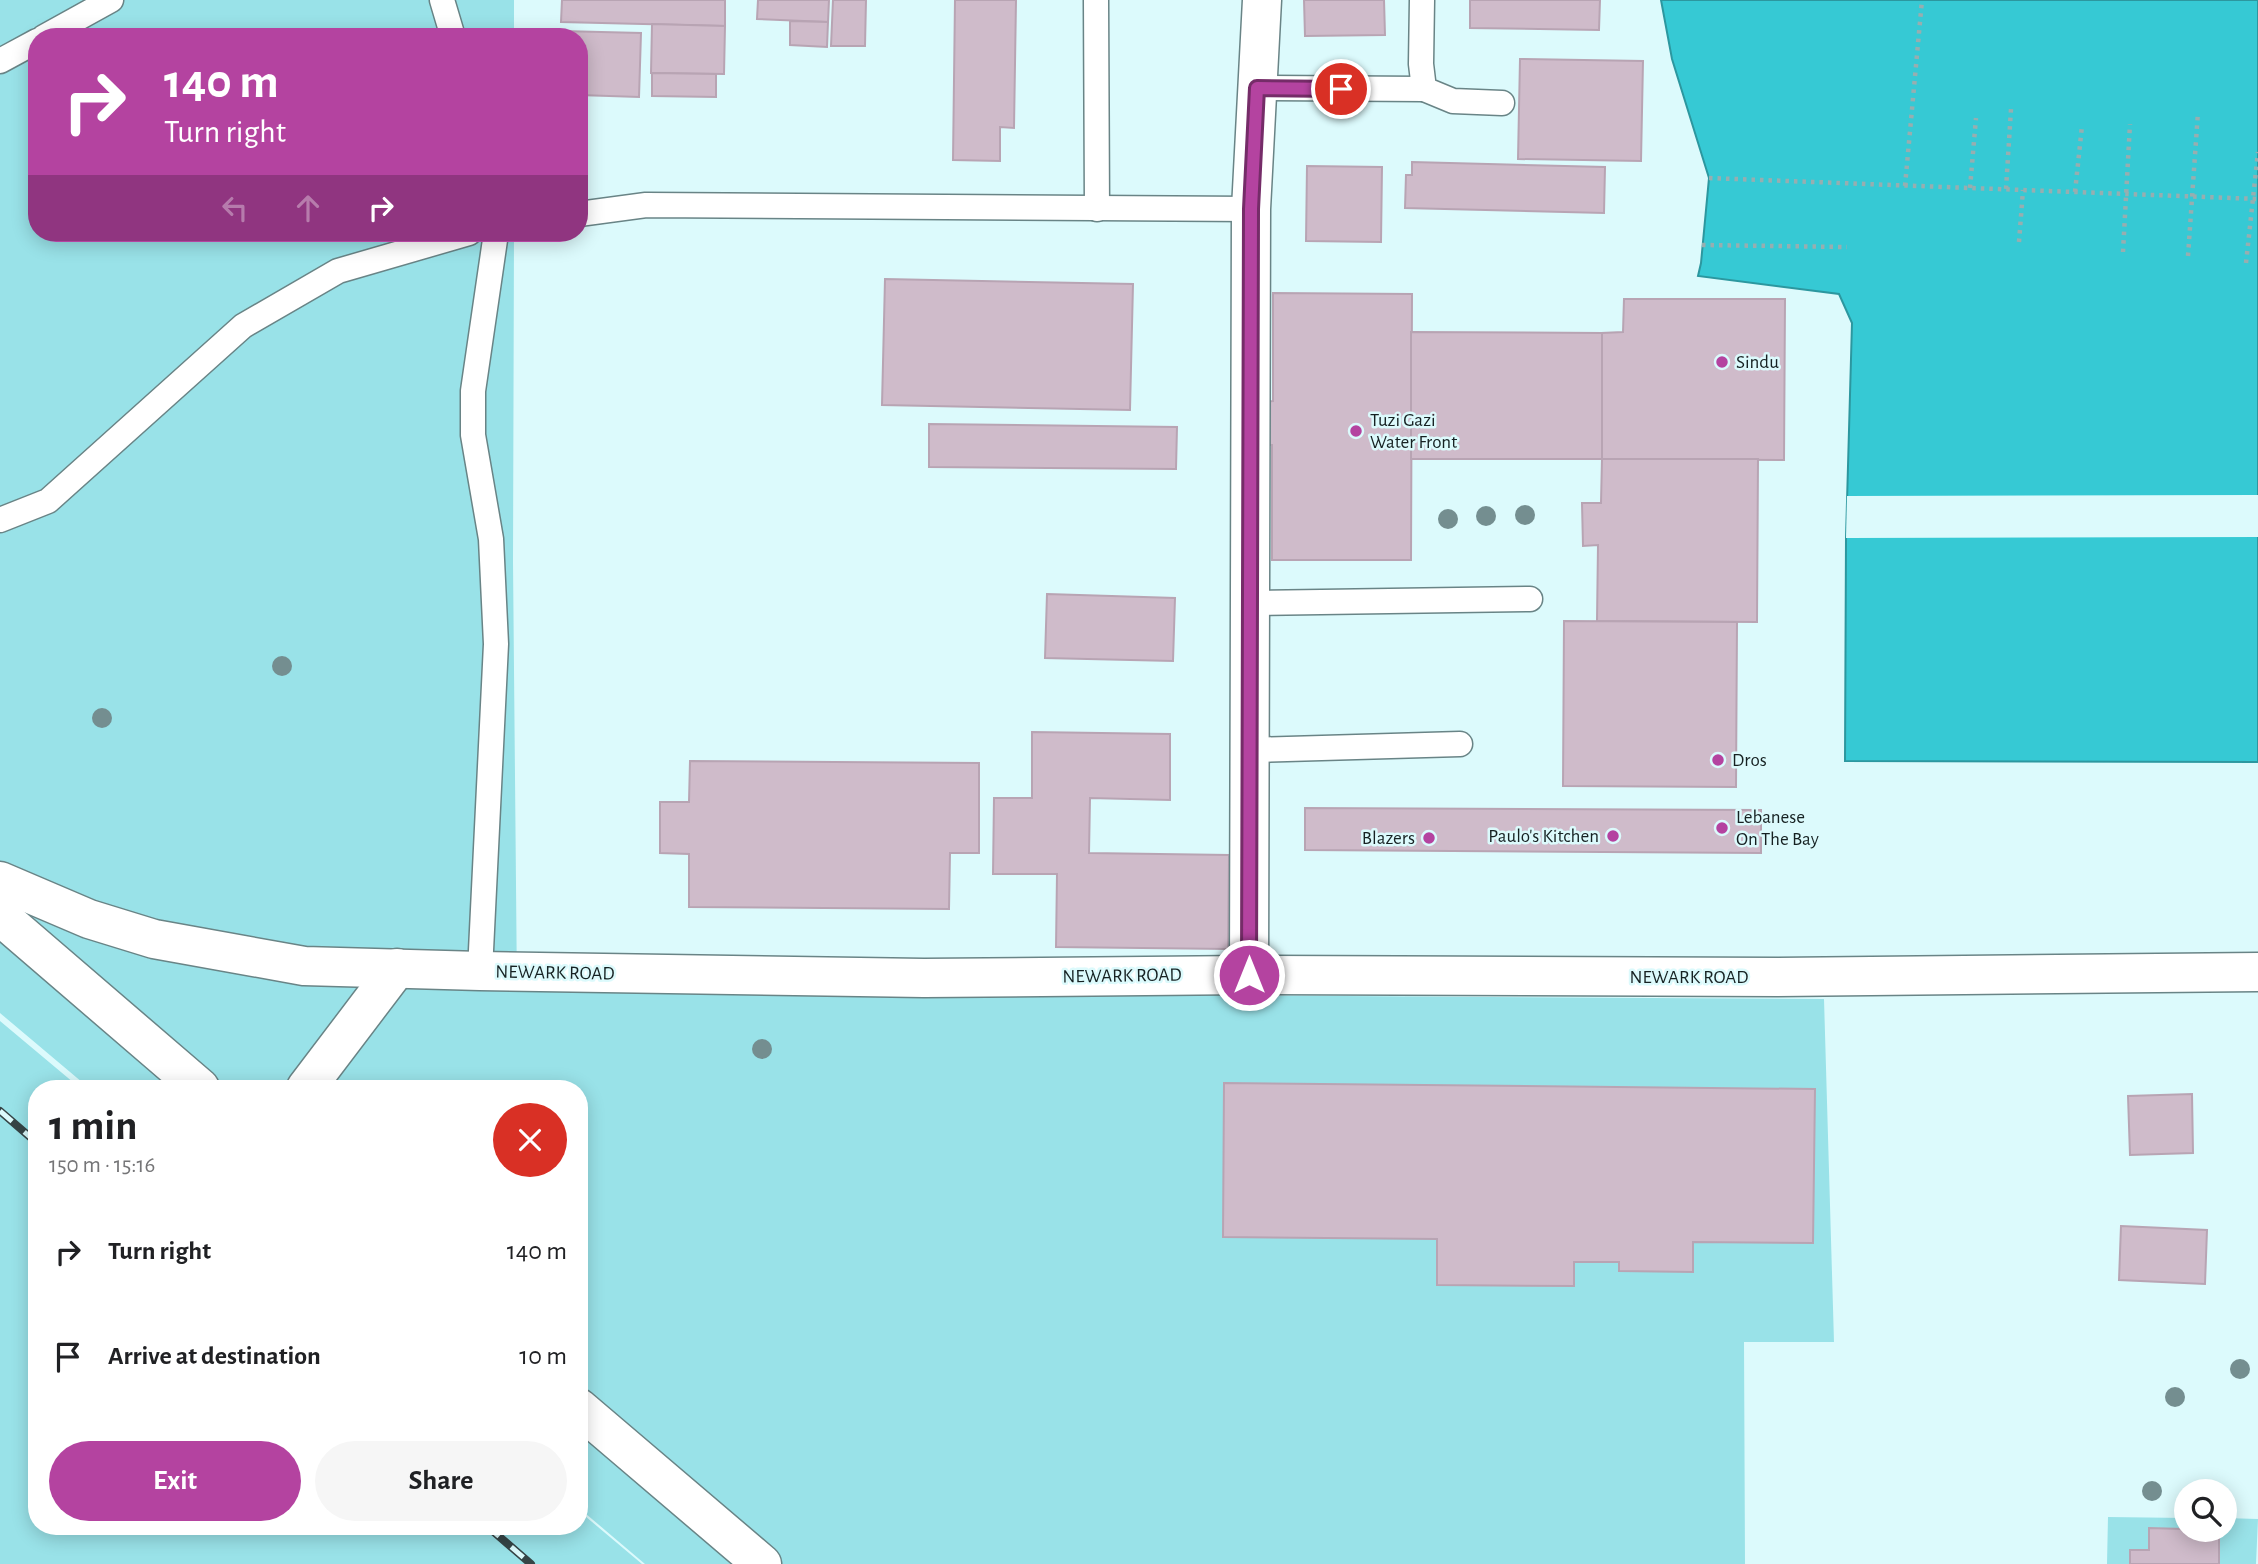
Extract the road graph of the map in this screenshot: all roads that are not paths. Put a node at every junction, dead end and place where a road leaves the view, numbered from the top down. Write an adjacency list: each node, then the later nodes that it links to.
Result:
1 (111, 0): 6 (lane)
2 (442, 0): 7 (lane)
3 (1096, 0): 13 (lane)
4 (1262, 0): 10 (street)
5 (1422, 0): 11 (lane)
6 (60, 28)
7 (450, 28)
8 (28, 46): 9 (lane)
9 (0, 61)
10 (1257, 88): 11 (lane); 14 (street)
11 (1424, 89): 12 (lane)
12 (1502, 103)
13 (1097, 209): 14 (lane); 15 (lane)
14 (1251, 209): 20 (street)
15 (588, 213)
16 (438, 242): 18 (lane)
17 (495, 242): 26 (lane)
18 (0, 520)
19 (1531, 599): 20 (lane)
20 (1249, 603): 22 (street)
21 (1460, 744): 22 (lane)
22 (1250, 750): 28 (street)
23 (0, 881): 25 (street, NEWARK ROAD)
24 (0, 916): 29 (street)
25 (397, 968): 26 (street, NEWARK ROAD); 30 (street)
26 (480, 971): 28 (street, NEWARK ROAD)
27 (2258, 972): 28 (street, NEWARK ROAD)
28 (1249, 975)
29 (191, 1080)
30 (312, 1080)
31 (588, 1416): 32 (street)
32 (762, 1564)

